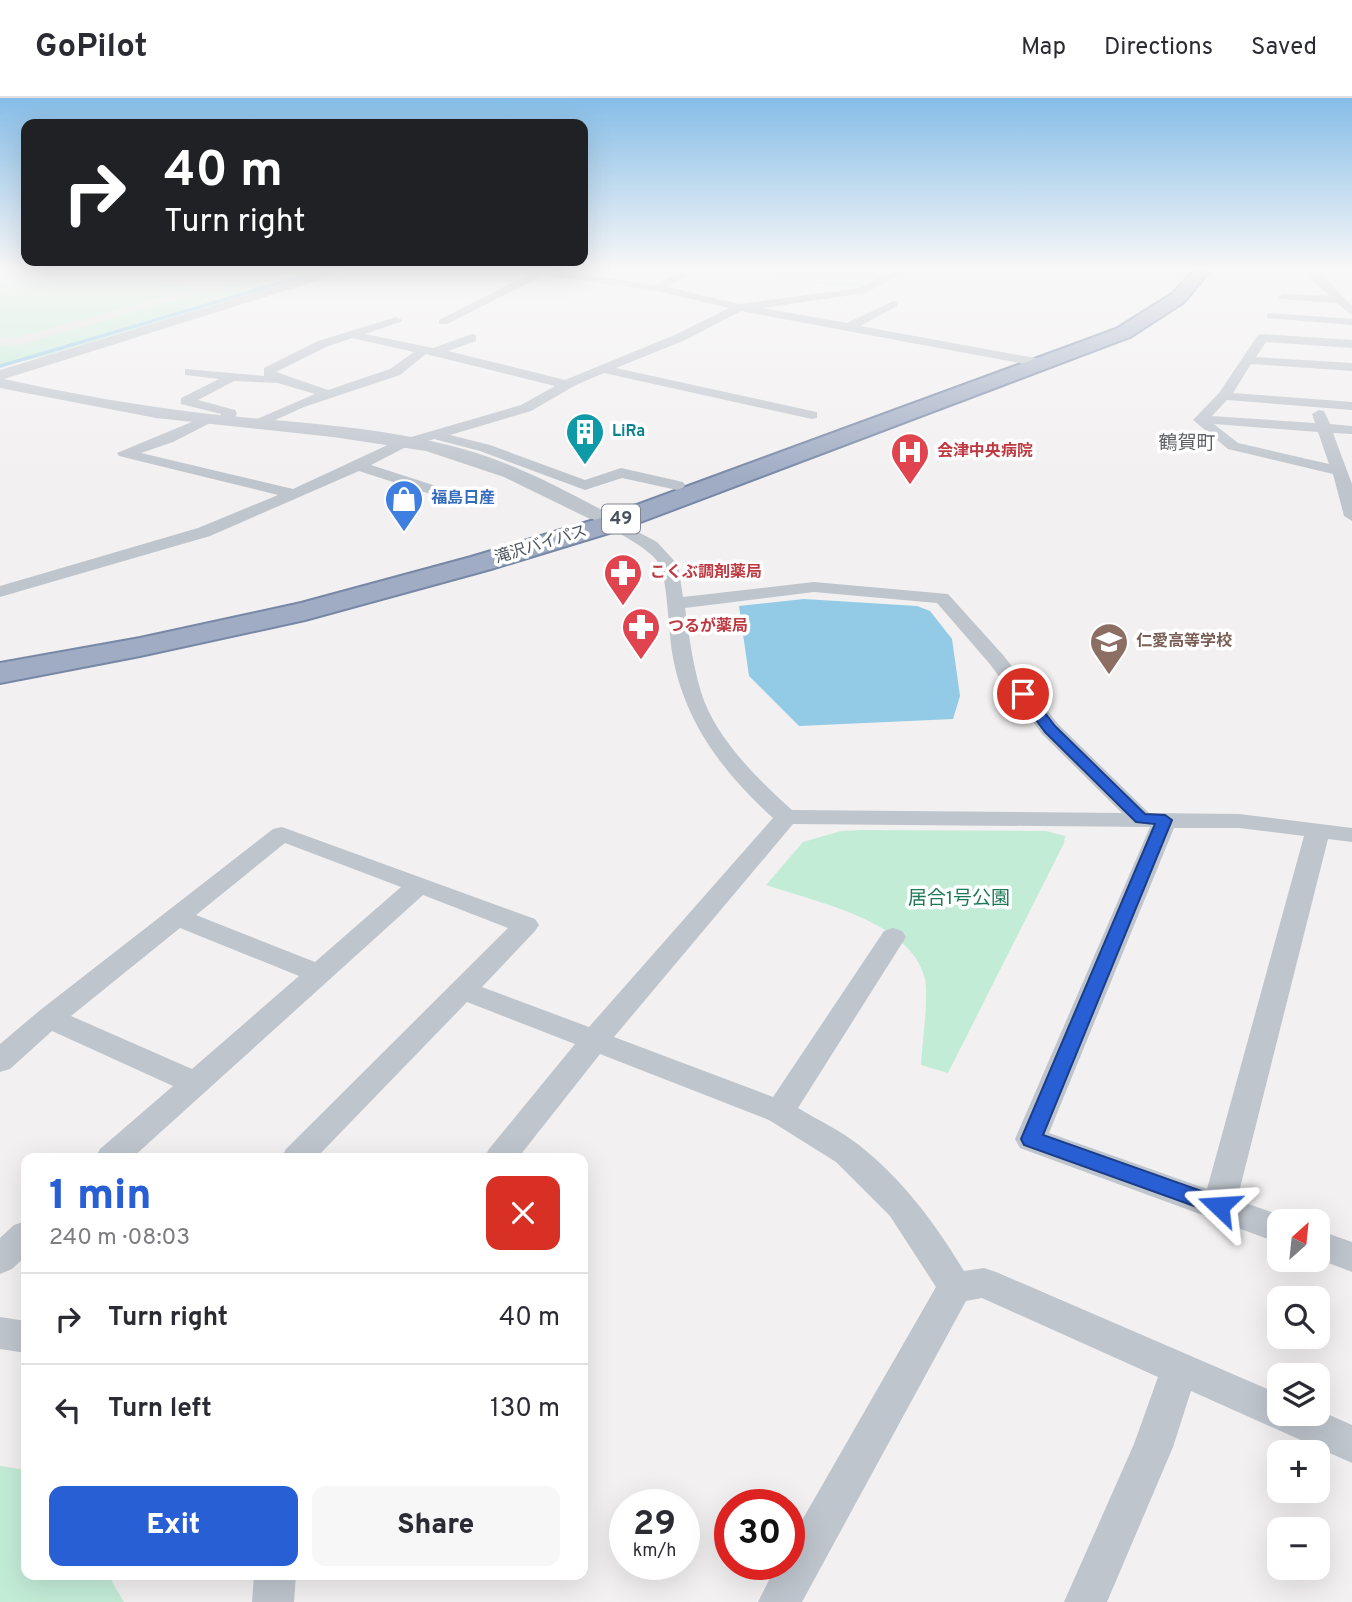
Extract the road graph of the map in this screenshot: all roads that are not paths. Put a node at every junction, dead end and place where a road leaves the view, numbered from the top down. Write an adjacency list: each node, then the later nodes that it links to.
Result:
1 (120, 338): 19 (street)
2 (341, 338): 21 (street)
3 (368, 338): 11 (street)
4 (472, 338): 13 (street)
5 (678, 338): 17 (street)
6 (910, 338): 15 (street)
7 (1090, 338): 15 (highway, 滝沢バイパス / 49)
8 (1108, 338): 15 (highway, 滝沢バイパス / 49)
9 (1262, 338): 14 (street)
10 (1265, 338): 12 (street)
11 (372, 339): 13 (street)
12 (1352, 344)
13 (430, 351): 23 (street); 24 (street)
14 (1248, 360): 16 (street); 25 (street)
15 (1039, 362): 40 (highway, 滝沢バイパス / 49); 44 (highway, 滝沢バイパス / 49)
16 (1352, 367)
17 (602, 369): 23 (street); 28 (street)
18 (190, 372): 20 (street)
19 (0, 375)
20 (230, 378): 21 (street); 30 (street)
21 (278, 379): 24 (street)
22 (0, 383): 30 (street)
23 (566, 384): 34 (street)
24 (328, 394): 31 (street)
25 (1224, 396): 26 (street); 29 (street)
26 (1315, 403): 27 (street); 32 (street)
27 (1352, 406)
28 (812, 415)
29 (1200, 419): 32 (street); 39 (street)
30 (219, 420): 31 (street); 41 (street)
31 (262, 422): 35 (street)
32 (1324, 428): 33 (street); 36 (street)
33 (1352, 430)
34 (435, 435): 35 (street); 40 (street)
35 (409, 442): 38 (street); 44 (street)
36 (1333, 455): 37 (street); 39 (street)
37 (1352, 456)
38 (358, 466): 41 (street); 42 (street)
39 (1344, 476): 43 (street)
40 (677, 485): 44 (highway, 滝沢バイパス / 49)
41 (295, 494): 45 (street)
42 (461, 499)
43 (1352, 516)
44 (605, 519): 46 (street); 47 (highway, 滝沢バイパス / 49); 48 (highway, 滝沢バイパス / 49)
45 (0, 592)
46 (676, 603): 49 (street); 50 (street)
47 (0, 658)
48 (0, 673)
49 (786, 817): 50 (street); 59 (street)
50 (1153, 819): 51 (street); 66 (street)
51 (1318, 830): 52 (street); 66 (street)
52 (1352, 835)
53 (419, 885): 54 (street); 56 (street); 57 (street)
54 (178, 918): 56 (street); 58 (street)
55 (893, 937): 62 (street)
56 (317, 973): 61 (street)
57 (463, 990): 59 (street); 64 (street)
58 (49, 1018): 60 (street); 61 (street)
59 (594, 1041): 62 (street); 65 (street)
60 (0, 1061)
61 (195, 1083): 63 (street)
62 (780, 1112): 72 (street)
63 (117, 1153)
64 (302, 1153)
65 (504, 1153)
66 (1219, 1206): 67 (street)
67 (1267, 1224)
68 (21, 1240): 71 (street)
69 (1330, 1249): 70 (street)
70 (1352, 1257)
71 (0, 1259)
72 (955, 1287): 75 (street); 81 (street)
73 (0, 1333): 74 (street)
74 (21, 1336)
75 (1180, 1368): 76 (street); 82 (street)
76 (1267, 1407)
77 (1312, 1426): 78 (street)
78 (1352, 1444)
79 (275, 1580): 80 (street)
80 (273, 1602)
81 (779, 1602)
82 (1086, 1602)

